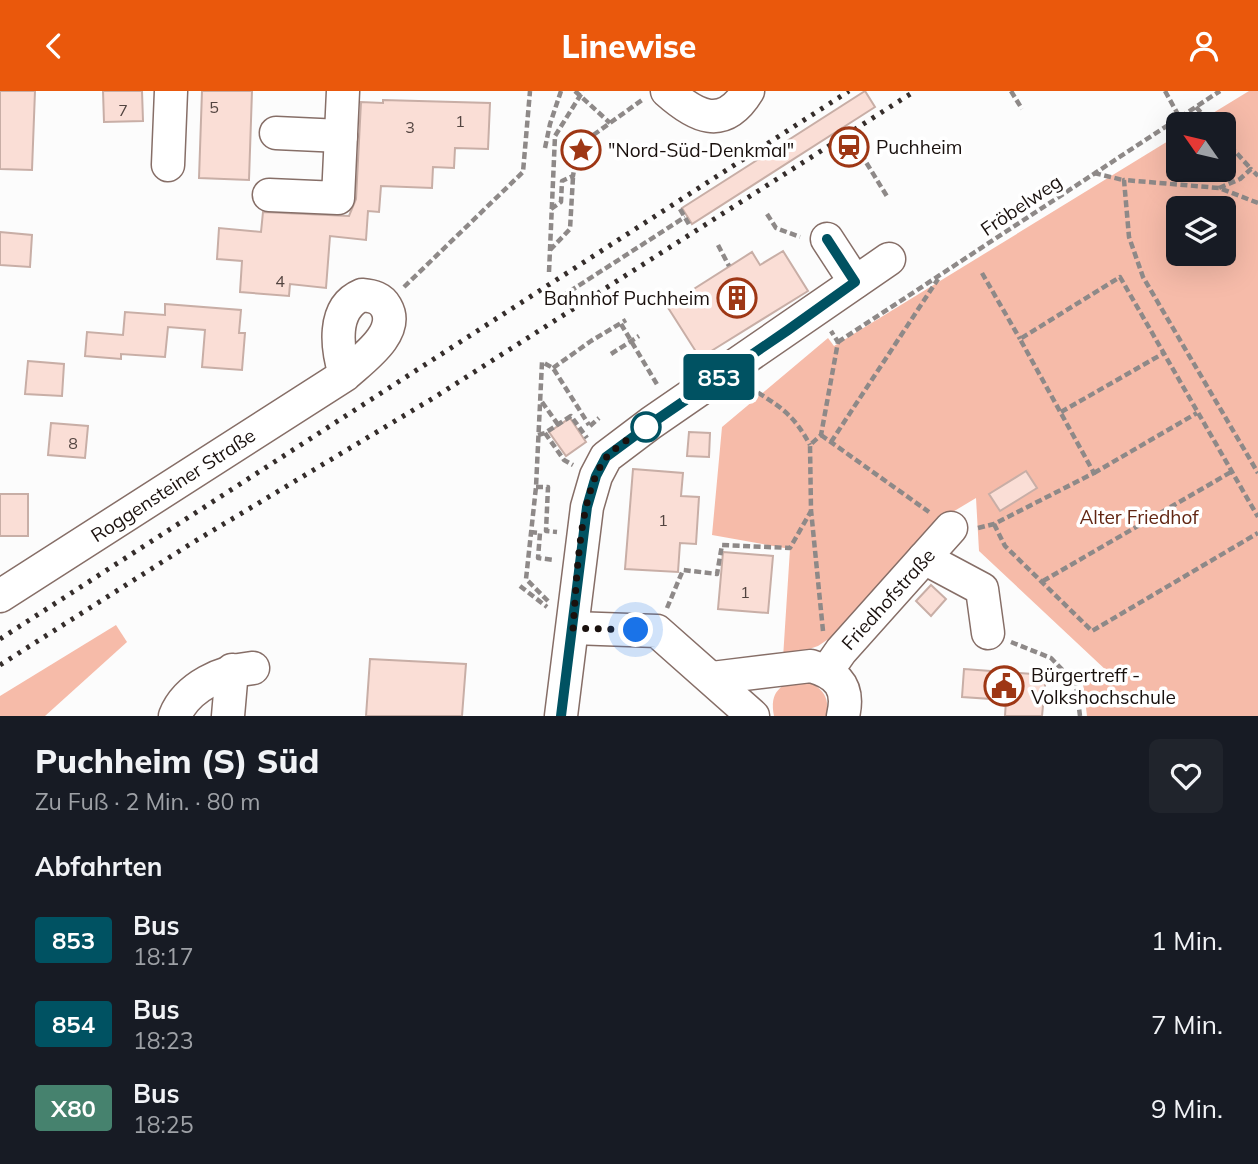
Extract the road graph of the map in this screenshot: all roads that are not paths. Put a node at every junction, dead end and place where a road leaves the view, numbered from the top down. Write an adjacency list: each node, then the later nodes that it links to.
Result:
1 (171, 91): 7 (street)
2 (343, 91): 6 (street)
3 (753, 95): 4 (street)
4 (668, 96)
5 (276, 133): 6 (street)
6 (341, 136): 8 (street)
7 (168, 165)
8 (270, 195)
9 (817, 239): 11 (street)
10 (888, 259): 11 (street)
11 (855, 282): 16 (street)
12 (345, 375): 12 (street, Roggensteiner Straße); 15 (street, Roggensteiner Straße)
13 (951, 528): 14 (street, Friedhofstraße)
14 (924, 558): 17 (street); 18 (street, Friedhofstraße)
15 (0, 596)
16 (573, 628): 19 (street); 22 (street)
17 (988, 633)
18 (827, 671): 19 (street); 24 (street)
19 (712, 678): 23 (street)
20 (175, 716): 21 (street)
21 (228, 716)
22 (561, 716)
23 (753, 716)
24 (844, 716)

